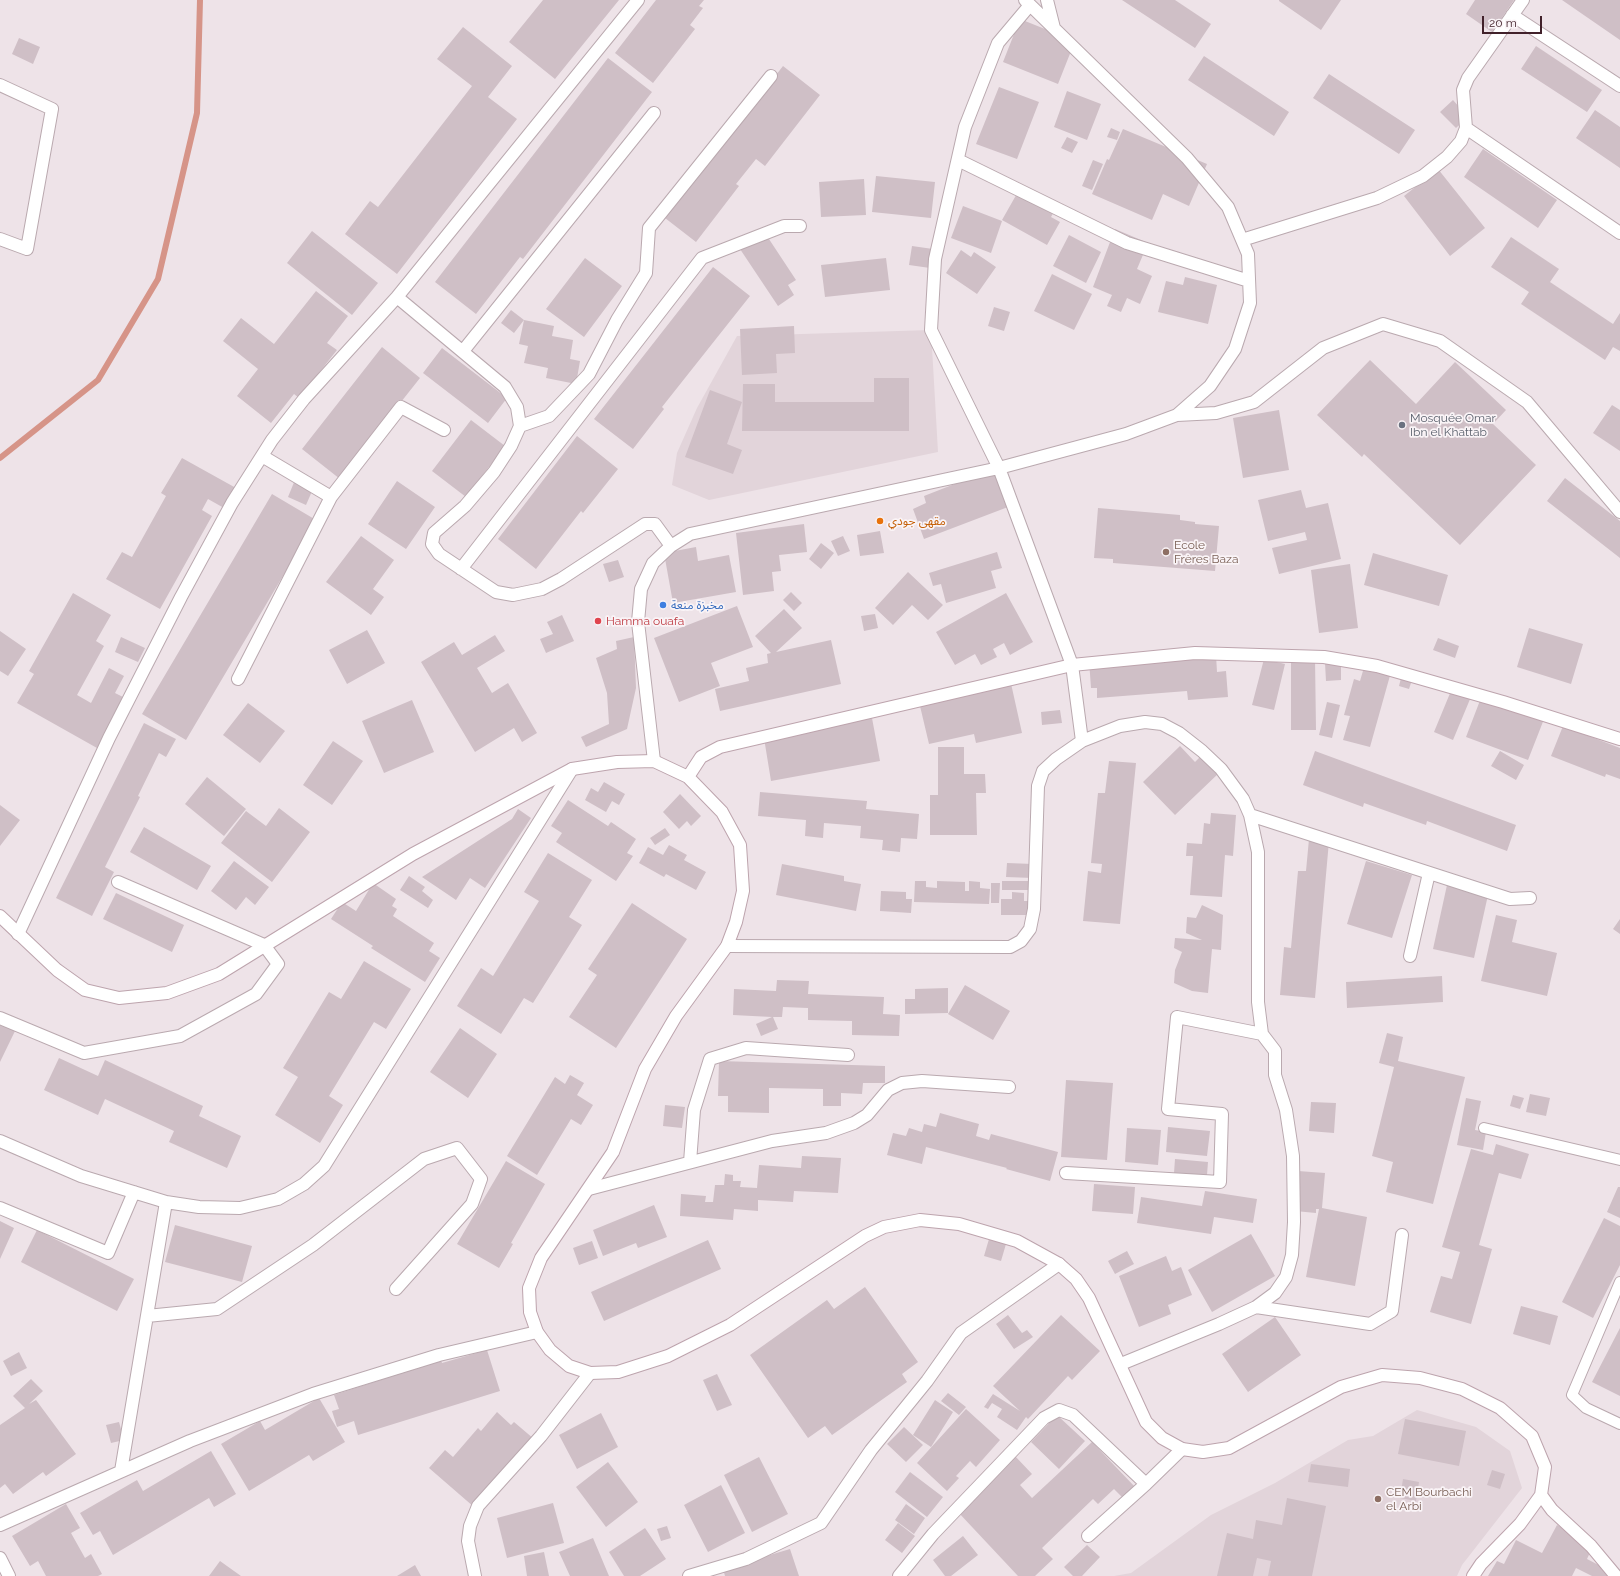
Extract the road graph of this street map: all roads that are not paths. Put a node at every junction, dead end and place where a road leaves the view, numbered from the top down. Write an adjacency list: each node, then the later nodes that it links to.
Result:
1 (638, 0): 18 (street)
2 (1047, 0): 6 (street)
3 (1523, 0): 5 (street)
4 (1027, 2): 6 (street); 12 (street)
5 (1512, 15): 9 (street); 11 (street)
6 (1054, 29): 16 (street)
7 (771, 76): 21 (street)
8 (0, 85): 15 (street)
9 (1620, 86)
10 (654, 113): 19 (street)
11 (1466, 128): 14 (street); 16 (street)
12 (958, 160): 17 (street); 24 (street)
13 (800, 226): 28 (street)
14 (1620, 233)
15 (0, 239)
16 (1242, 240): 17 (street)
17 (1249, 281): 20 (street)
18 (397, 297): 19 (street); 23 (street)
19 (463, 351): 21 (street)
20 (1177, 415): 24 (street); 26 (street)
21 (520, 426): 28 (street)
22 (444, 430): 25 (street)
23 (262, 456): 25 (street); 41 (street)
24 (999, 468): 27 (street); 29 (street)
25 (331, 497): 30 (street)
26 (1620, 512)
27 (670, 546): 28 (street); 33 (street)
28 (461, 569)
29 (1072, 665): 31 (street); 32 (street); 35 (street)
30 (238, 679)
31 (1620, 739)
32 (1082, 741): 36 (street); 43 (street)
33 (654, 762): 34 (street); 35 (street)
34 (572, 769): 42 (street); 56 (street)
35 (688, 777): 43 (street)
36 (1250, 815): 37 (street); 46 (street)
37 (1429, 873): 39 (street); 44 (street)
38 (118, 882): 42 (street)
39 (1530, 898)
40 (0, 916): 41 (street)
41 (18, 934): 42 (street)
42 (264, 945): 45 (street)
43 (727, 946): 54 (street)
44 (1410, 956)
45 (0, 1018)
46 (1262, 1034): 53 (street); 62 (street)
47 (848, 1054): 52 (street)
48 (1009, 1087): 52 (street)
49 (1484, 1128): 51 (lane)
50 (0, 1141): 55 (street)
51 (1620, 1160)
52 (690, 1162): 54 (street)
53 (1066, 1173)
54 (589, 1189): 64 (street)
55 (134, 1192): 56 (street); 57 (street)
56 (166, 1202): 63 (street)
57 (0, 1208)
58 (1402, 1235): 62 (street)
59 (1059, 1264): 65 (street); 66 (street); 77 (street)
60 (1620, 1282): 67 (lane)
61 (396, 1289): 63 (street)
62 (1256, 1307): 65 (street)
63 (147, 1316): 69 (street)
64 (537, 1332): 66 (street); 69 (street)
65 (1120, 1364): 68 (street)
66 (590, 1373): 76 (street)
67 (1620, 1424)
68 (1182, 1449): 70 (street); 71 (street)
69 (121, 1471): 72 (street)
70 (1146, 1484): 73 (street); 78 (street)
71 (1541, 1495): 79 (street); 80 (street)
72 (0, 1525)
73 (1088, 1536)
74 (0, 1558): 75 (street)
75 (9, 1576)
76 (475, 1576)
77 (689, 1576)
78 (899, 1576)
79 (1473, 1576)
80 (1616, 1576)

